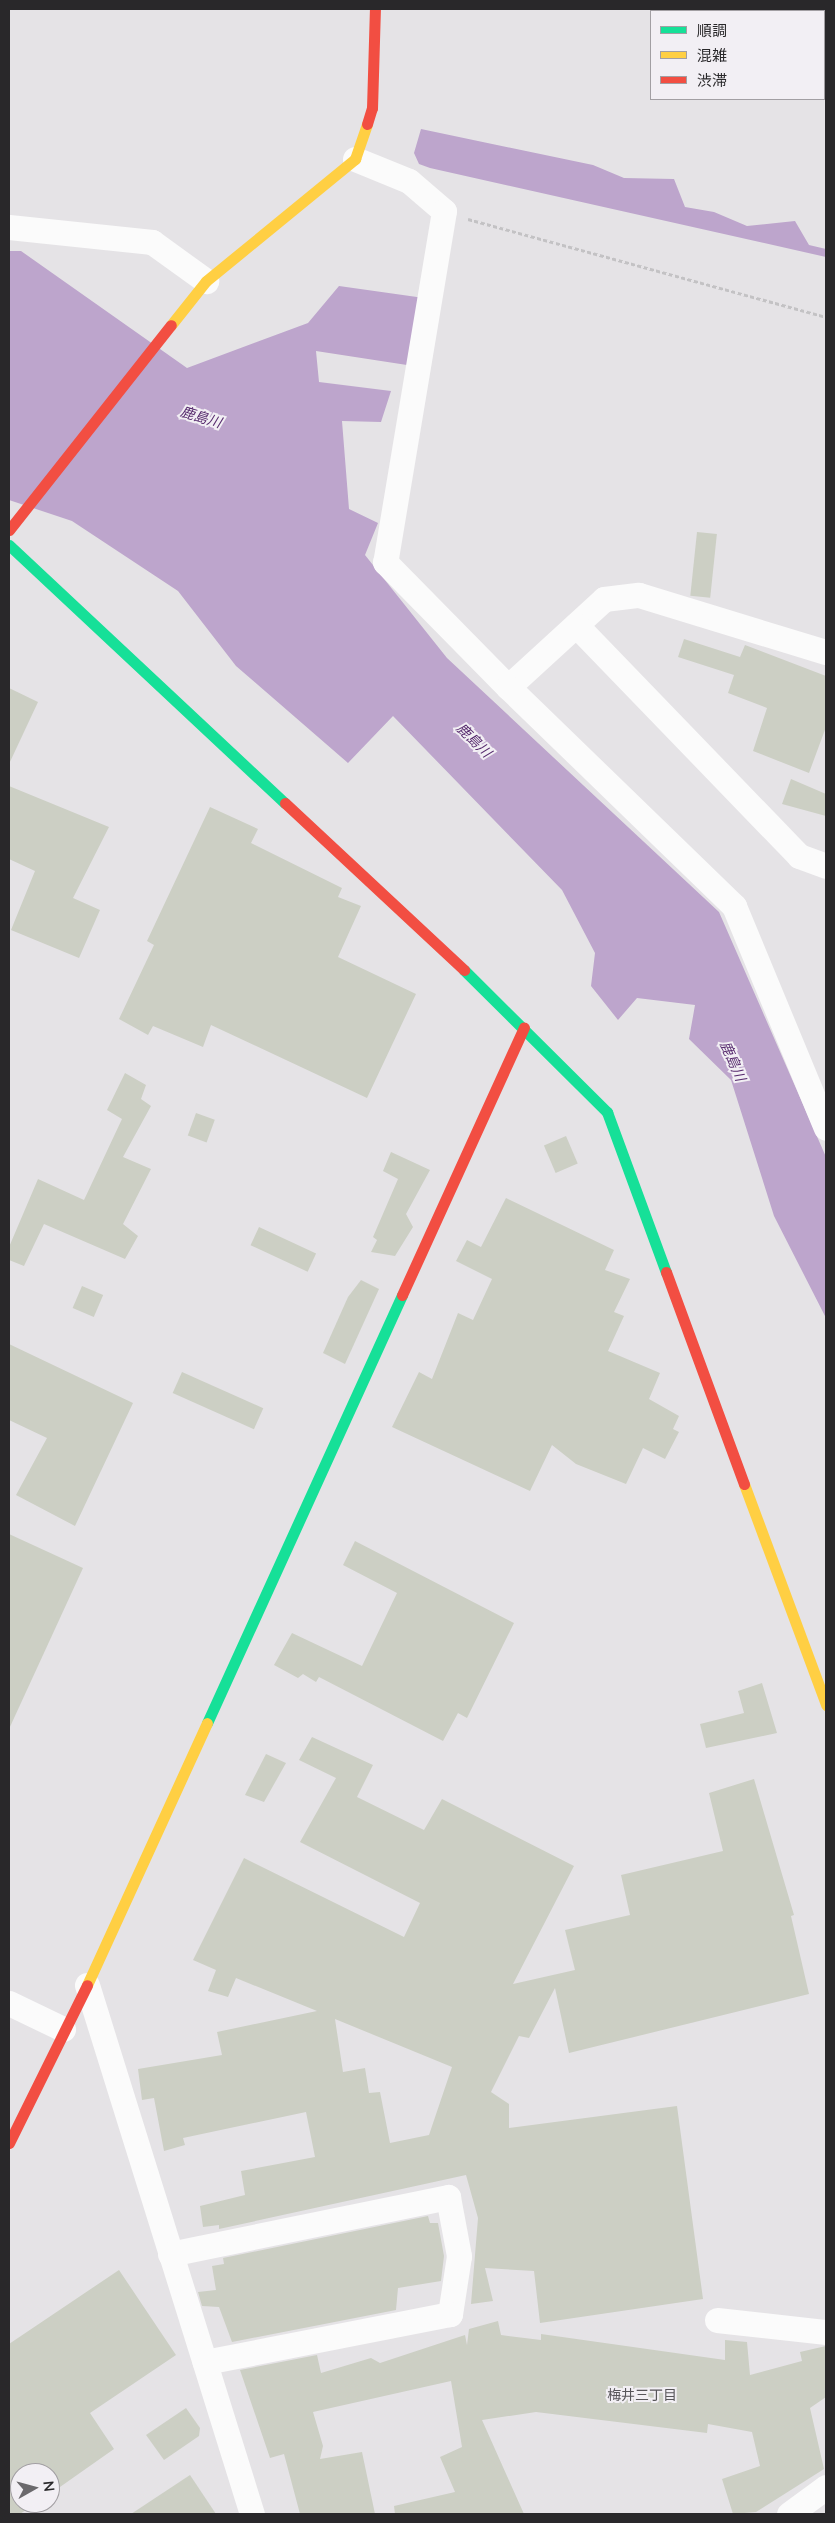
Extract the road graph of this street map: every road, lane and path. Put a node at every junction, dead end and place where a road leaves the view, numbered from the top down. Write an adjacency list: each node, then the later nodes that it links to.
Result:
1 (375, 9): 2 (street)
2 (355, 159): 3 (street); 5 (street)
3 (444, 212): 6 (path); 11 (street)
4 (9, 227): 5 (street)
5 (206, 281): 7 (street)
6 (826, 317)
7 (9, 530)
8 (9, 545): 13 (street)
9 (576, 625): 10 (street); 11 (street); 12 (street)
10 (826, 652)
11 (508, 687): 14 (street)
12 (826, 866)
13 (524, 1027): 15 (street); 16 (street)
14 (826, 1128)
15 (826, 1705)
16 (87, 1985): 18 (street); 20 (street)
17 (9, 2003): 18 (street)
18 (63, 2029): 19 (street)
19 (9, 2143)
20 (170, 2254): 23 (street); 23 (street)
21 (717, 2320): 22 (street)
22 (826, 2332)
23 (204, 2362): 25 (street)
24 (818, 2500): 26 (street)
25 (252, 2514)
26 (789, 2514)

